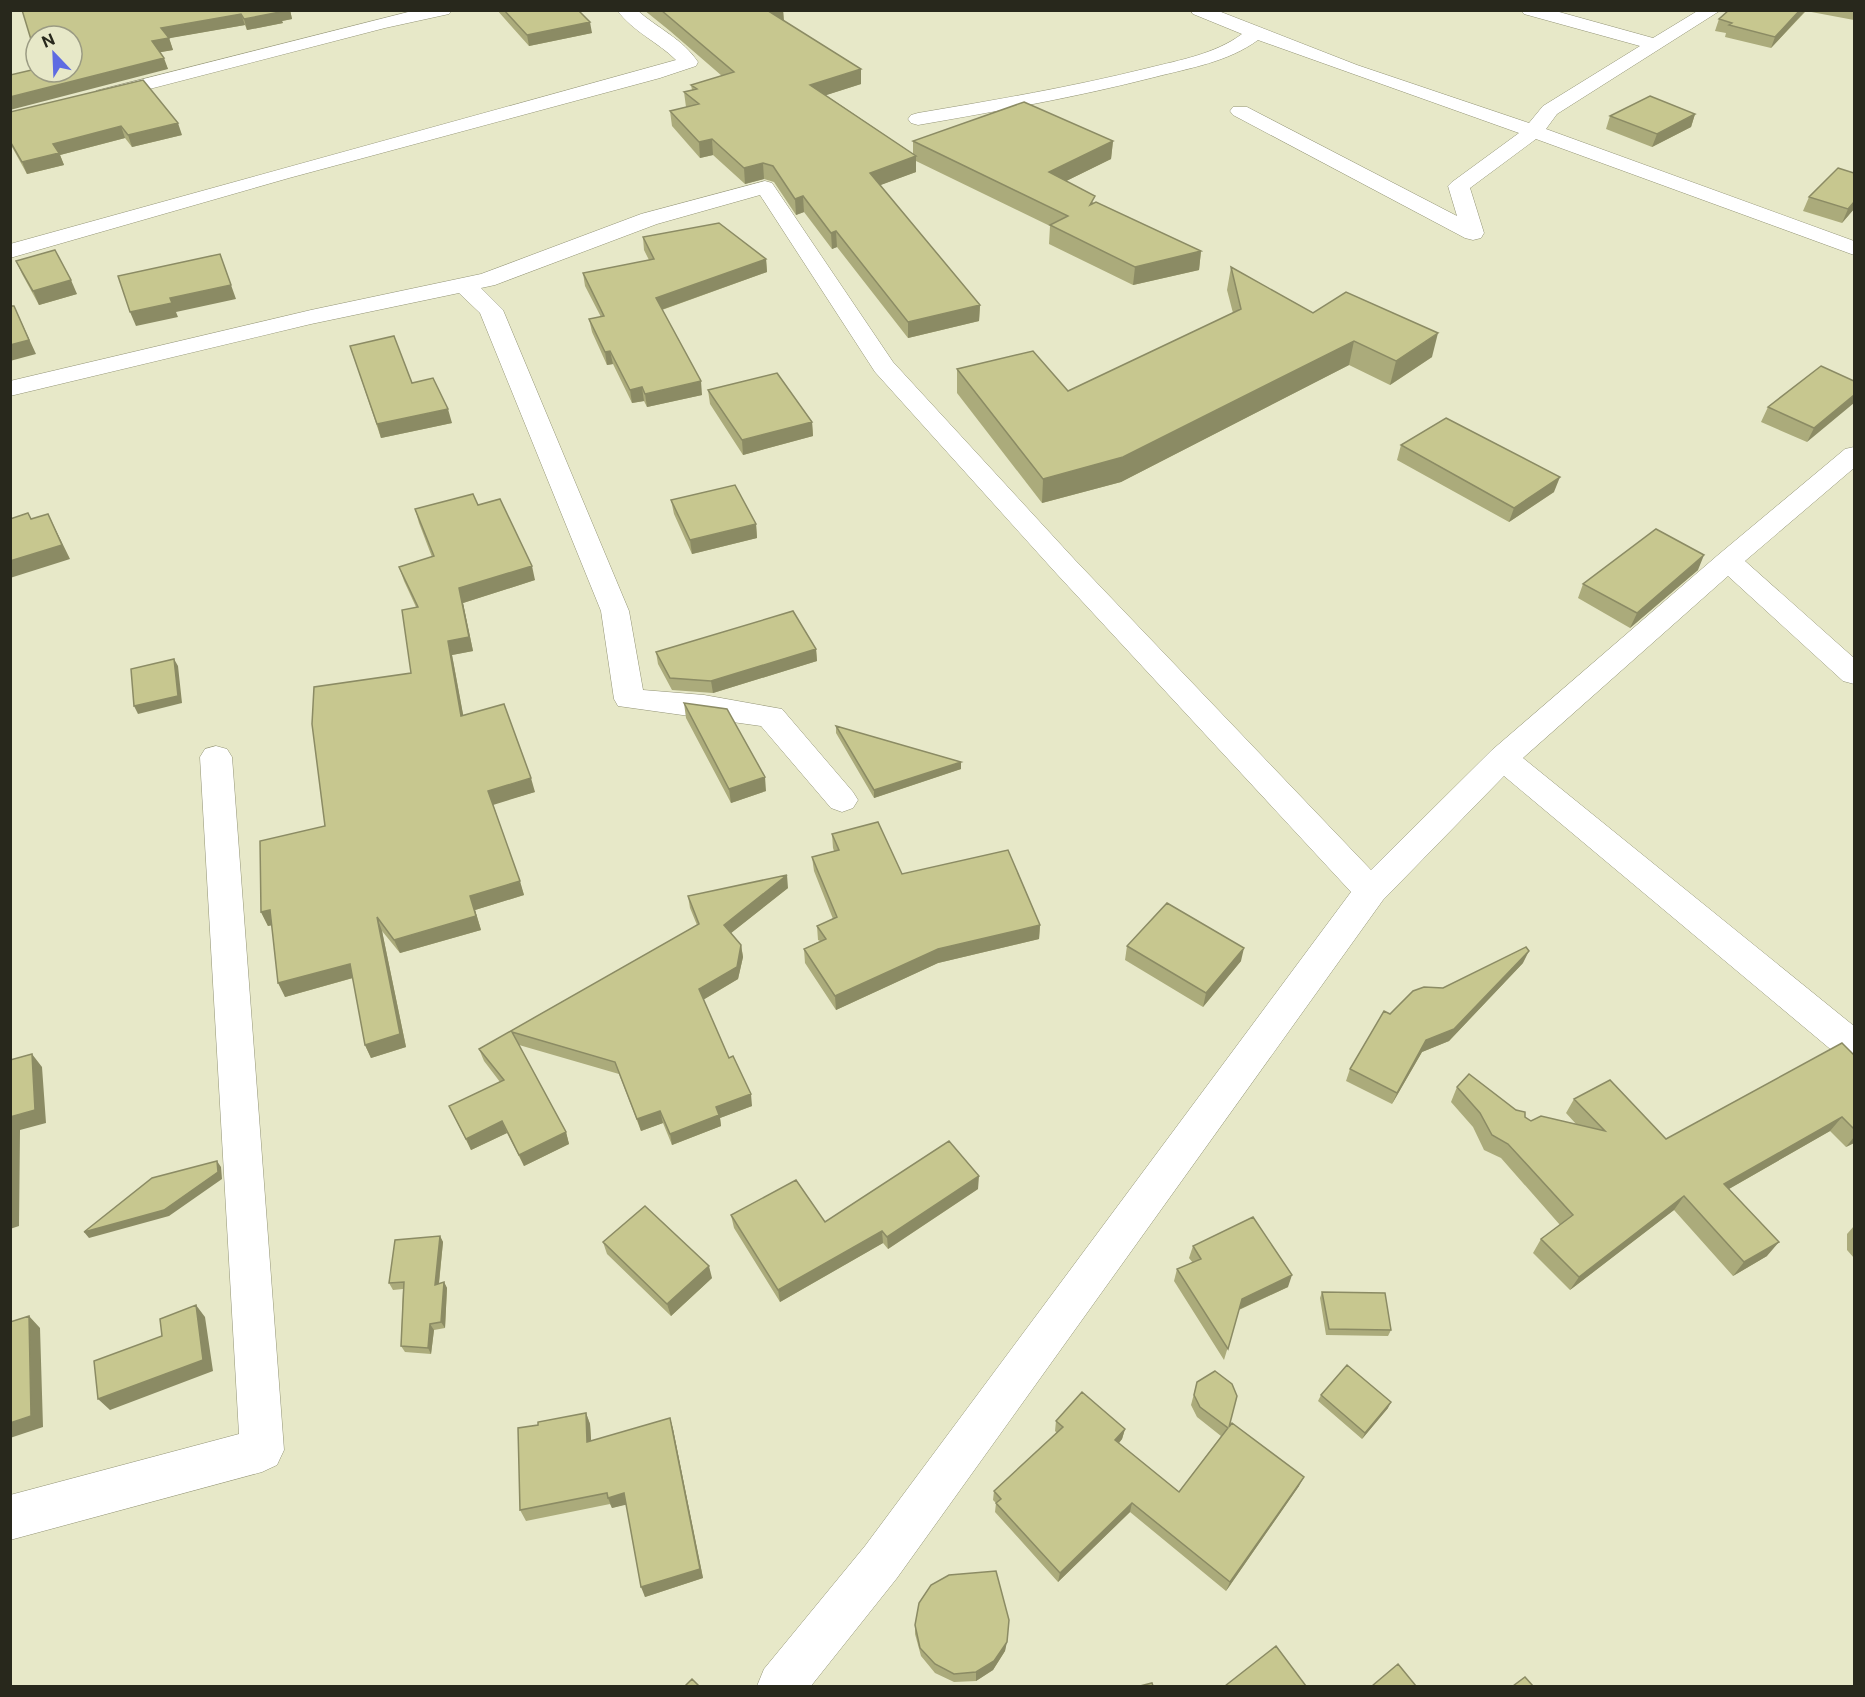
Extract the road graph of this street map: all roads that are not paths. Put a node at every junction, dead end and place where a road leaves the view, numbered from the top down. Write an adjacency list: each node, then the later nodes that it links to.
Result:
1 (361, 10): 7 (street)
2 (443, 10): 7 (street)
3 (626, 10): 15 (street)
4 (1199, 10): 8 (street)
5 (1530, 10): 9 (street)
6 (1712, 10): 9 (street)
7 (383, 23): 10 (street)
8 (1254, 34): 12 (street); 13 (street)
9 (1656, 45): 13 (street)
10 (80, 100)
11 (1240, 111): 13 (street)
12 (918, 119)
13 (1533, 132): 14 (street)
14 (1854, 248)
15 (10, 251)
16 (465, 286): 17 (street); 23 (street); 24 (street)
17 (10, 389)
18 (1854, 455): 19 (street)
19 (1728, 561): 20 (street); 22 (street)
20 (1854, 674)
21 (216, 757): 26 (street)
22 (1503, 758): 24 (street); 25 (street)
23 (842, 800)
24 (1371, 891): 27 (street)
25 (1854, 1047)
26 (10, 1518)
27 (781, 1686)

